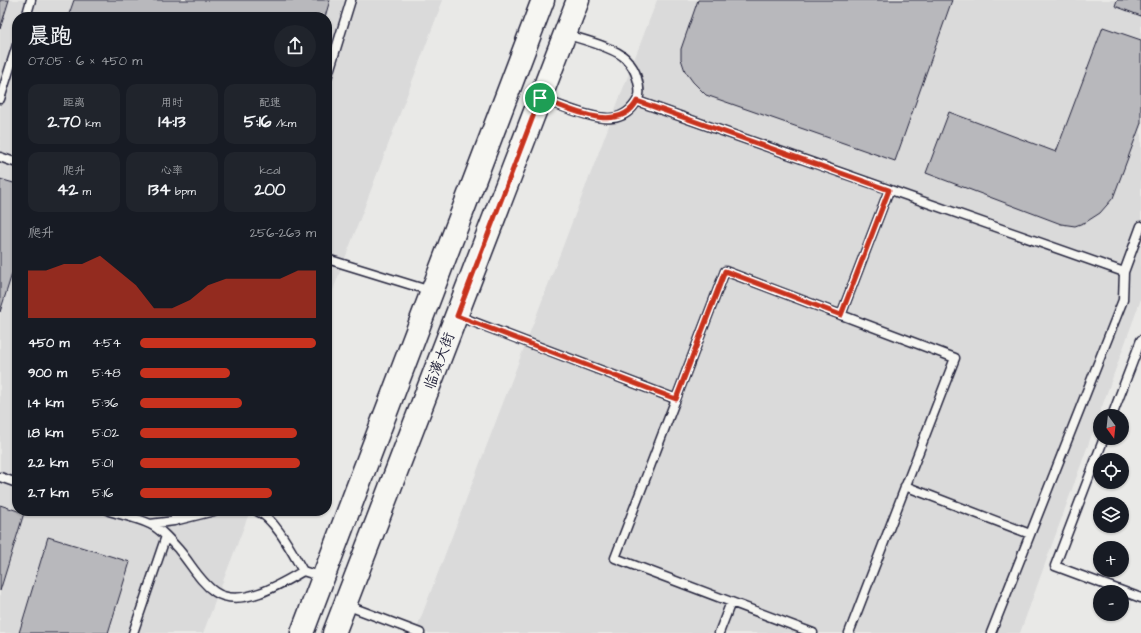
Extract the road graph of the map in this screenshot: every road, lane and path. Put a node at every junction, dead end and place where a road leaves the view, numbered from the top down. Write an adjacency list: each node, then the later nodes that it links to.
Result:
1 (31, 0): 5 (lane)
2 (352, 0): 8 (lane)
3 (543, 0): 18 (main road, 临潢大街)
4 (578, 0): 6 (main road, 临潢大街)
5 (27, 12)
6 (565, 34): 9 (main road, 临潢大街); 11 (lane)
7 (12, 61): 10 (lane)
8 (332, 62)
9 (540, 98): 11 (lane); 20 (main road, 临潢大街)
10 (0, 99)
11 (637, 101): 14 (lane)
12 (0, 157): 13 (lane)
13 (12, 161)
14 (889, 190): 17 (lane); 19 (lane)
15 (1141, 226): 17 (lane)
16 (332, 261): 18 (lane)
17 (1124, 272): 34 (lane)
18 (432, 291): 36 (main road, 临潢大街)
19 (841, 315): 22 (lane); 27 (lane)
20 (457, 316): 22 (lane); 39 (main road, 临潢大街)
21 (1141, 341): 23 (lane)
22 (676, 399): 38 (lane)
23 (1115, 409)
24 (1101, 445): 37 (lane)
25 (0, 477): 26 (lane)
26 (12, 481)
27 (906, 486): 34 (lane); 46 (lane)
28 (125, 516): 33 (lane)
29 (176, 516): 32 (lane)
30 (194, 516): 32 (lane)
31 (264, 516): 36 (lane)
32 (174, 521): 33 (lane)
33 (150, 524): 35 (lane)
34 (1030, 534): 47 (lane)
35 (166, 536): 36 (lane); 40 (lane)
36 (313, 574): 41 (main road, 临潢大街)
37 (1141, 598)
38 (731, 602): 44 (lane); 45 (lane)
39 (345, 605): 42 (main road, 临潢大街); 43 (lane)
40 (133, 633)
41 (302, 633)
42 (334, 633)
43 (420, 633)
44 (719, 633)
45 (813, 633)
46 (849, 633)
47 (991, 633)

